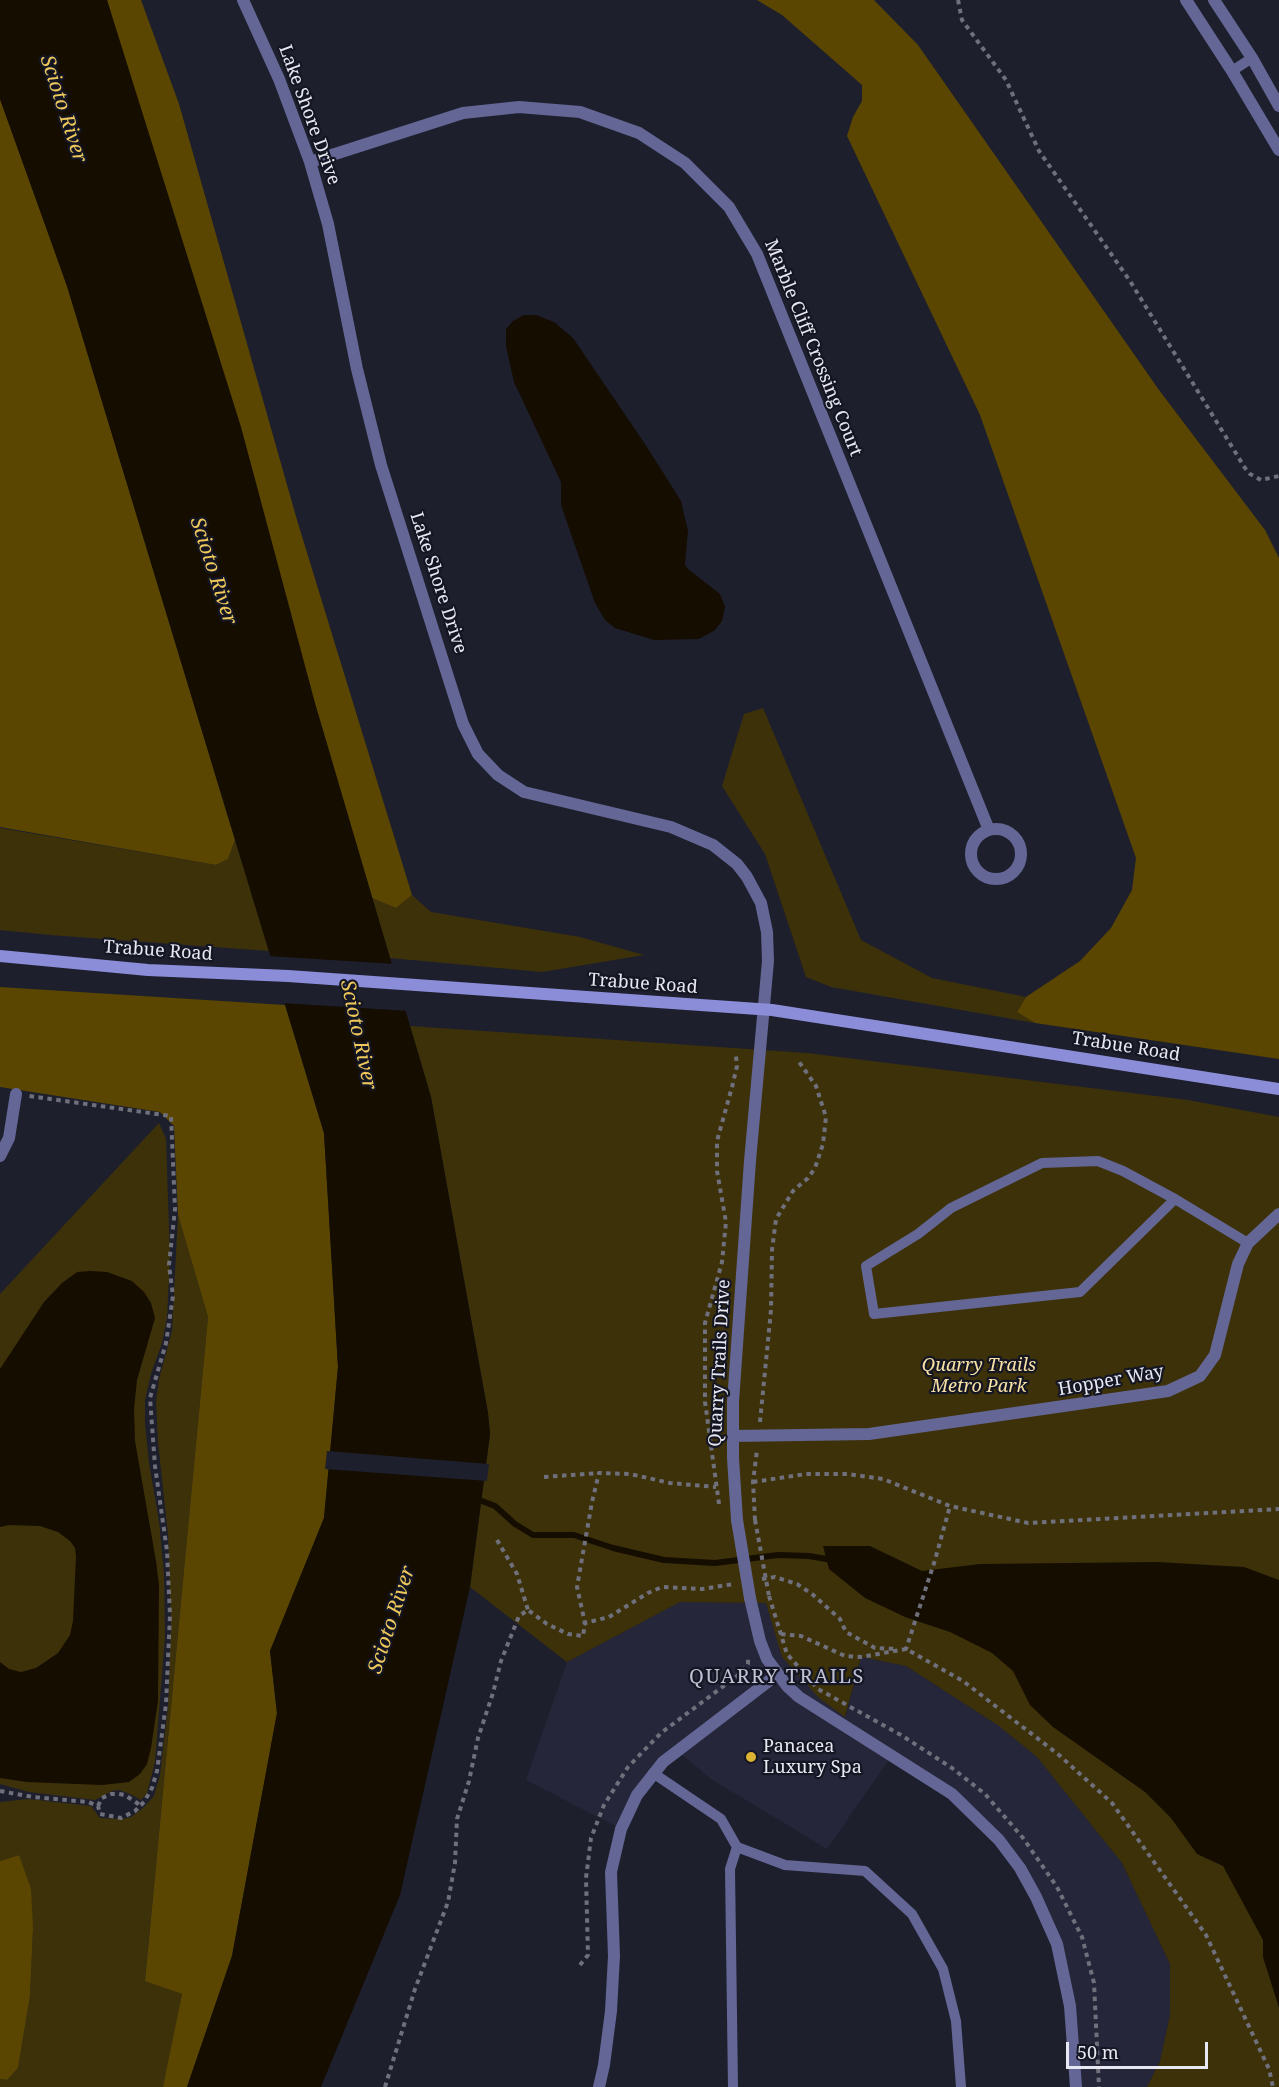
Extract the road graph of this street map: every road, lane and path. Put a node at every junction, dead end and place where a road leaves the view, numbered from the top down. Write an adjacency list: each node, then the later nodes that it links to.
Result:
1 (243, 0): 9 (street, Lake Shore Drive)
2 (958, 0): 10 (path)
3 (1186, 0): 6 (street)
4 (1214, 0): 5 (street)
5 (1252, 58): 6 (lane); 7 (street)
6 (1232, 71): 8 (street)
7 (1279, 106)
8 (1279, 150)
9 (310, 162): 11 (street, Marble Cliff Crossing Court); 13 (street, Lake Shore Drive)
10 (1279, 476)
11 (989, 830): 11 (street)
12 (0, 956): 13 (main road, Trabue Road)
13 (764, 1010): 16 (main road, Trabue Road); 22 (street, Quarry Trails Drive)
14 (736, 1056): 24 (path)
15 (797, 1059): 23 (path)
16 (1279, 1089)
17 (16, 1094): 18 (street); 40 (path)
18 (0, 1156)
19 (1175, 1198): 19 (lane); 21 (lane)
20 (1279, 1214): 21 (street, Hopper Way)
21 (1248, 1243): 23 (street, Hopper Way)
22 (733, 1436): 23 (street, Hopper Way); 37 (street, Quarry Trails Drive, bridge)
23 (759, 1436): 26 (path)
24 (599, 1473): 25 (path); 34 (path)
25 (544, 1477)
26 (753, 1482): 27 (path); 32 (path, bridge)
27 (950, 1506): 28 (path); 36 (path)
28 (1279, 1509)
29 (496, 1540): 33 (path)
30 (754, 1581): 36 (path)
31 (744, 1582): 34 (path)
32 (769, 1596)
33 (528, 1610): 34 (path); 43 (path)
34 (585, 1623)
35 (781, 1634): 36 (path)
36 (906, 1649): 48 (path)
37 (778, 1674): 38 (street); 47 (street, Quarry Trails Drive)
38 (653, 1773): 42 (lane); 44 (street)
39 (0, 1791): 41 (path)
40 (140, 1805): 41 (path); 41 (path)
41 (98, 1806)
42 (737, 1847): 45 (lane); 46 (lane)
43 (385, 2087)
44 (599, 2087)
45 (733, 2087)
46 (961, 2087)
47 (1076, 2087)
48 (1273, 2087)

